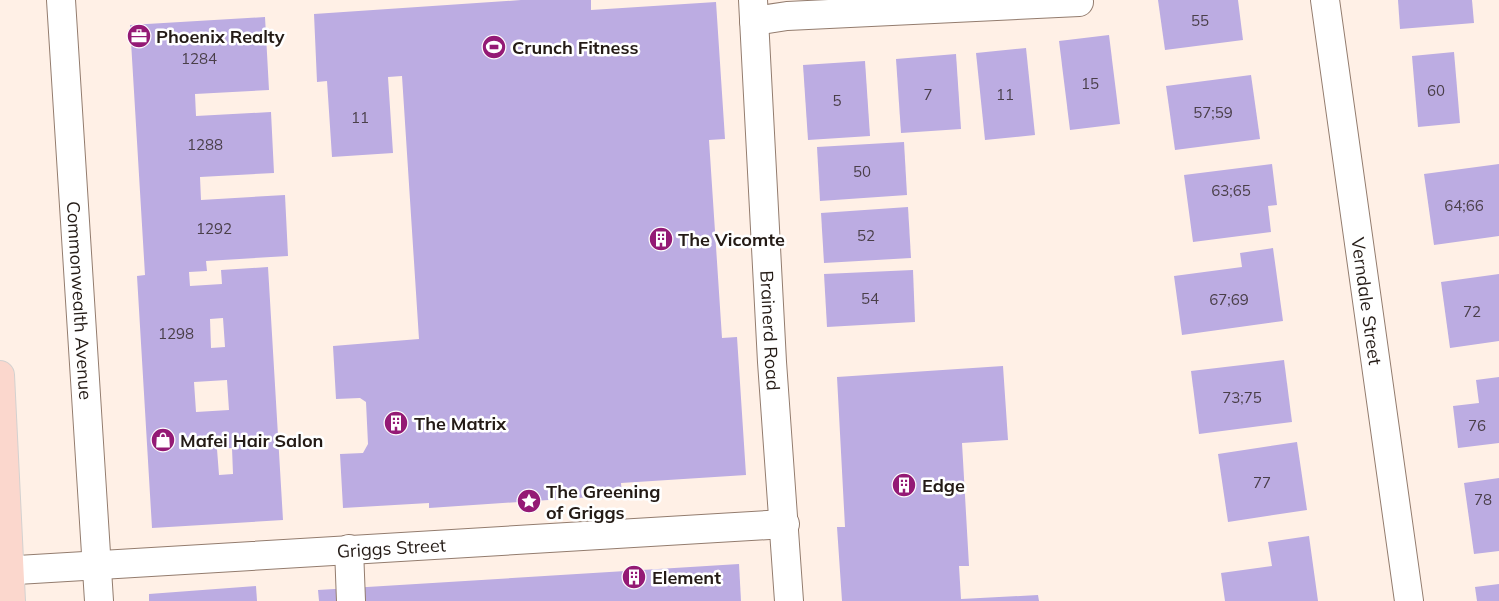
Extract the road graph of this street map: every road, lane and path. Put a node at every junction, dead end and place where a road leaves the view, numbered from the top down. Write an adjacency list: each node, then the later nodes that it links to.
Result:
1 (61, 0): 8 (street, Commonwealth Avenue)
2 (1325, 0): 14 (street, Verndale Street)
3 (1079, 2): 4 (street)
4 (754, 11): 6 (street, Brainerd Road)
5 (0, 375): 9 (main road)
6 (784, 524): 7 (street, Griggs Street); 13 (street, Brainerd Road)
7 (349, 549): 8 (street, Griggs Street); 12 (street)
8 (98, 564): 9 (street, Griggs Street); 11 (street, Commonwealth Avenue)
9 (4, 571): 10 (main road)
10 (11, 601)
11 (99, 601)
12 (351, 601)
13 (789, 601)
14 (1409, 601)

